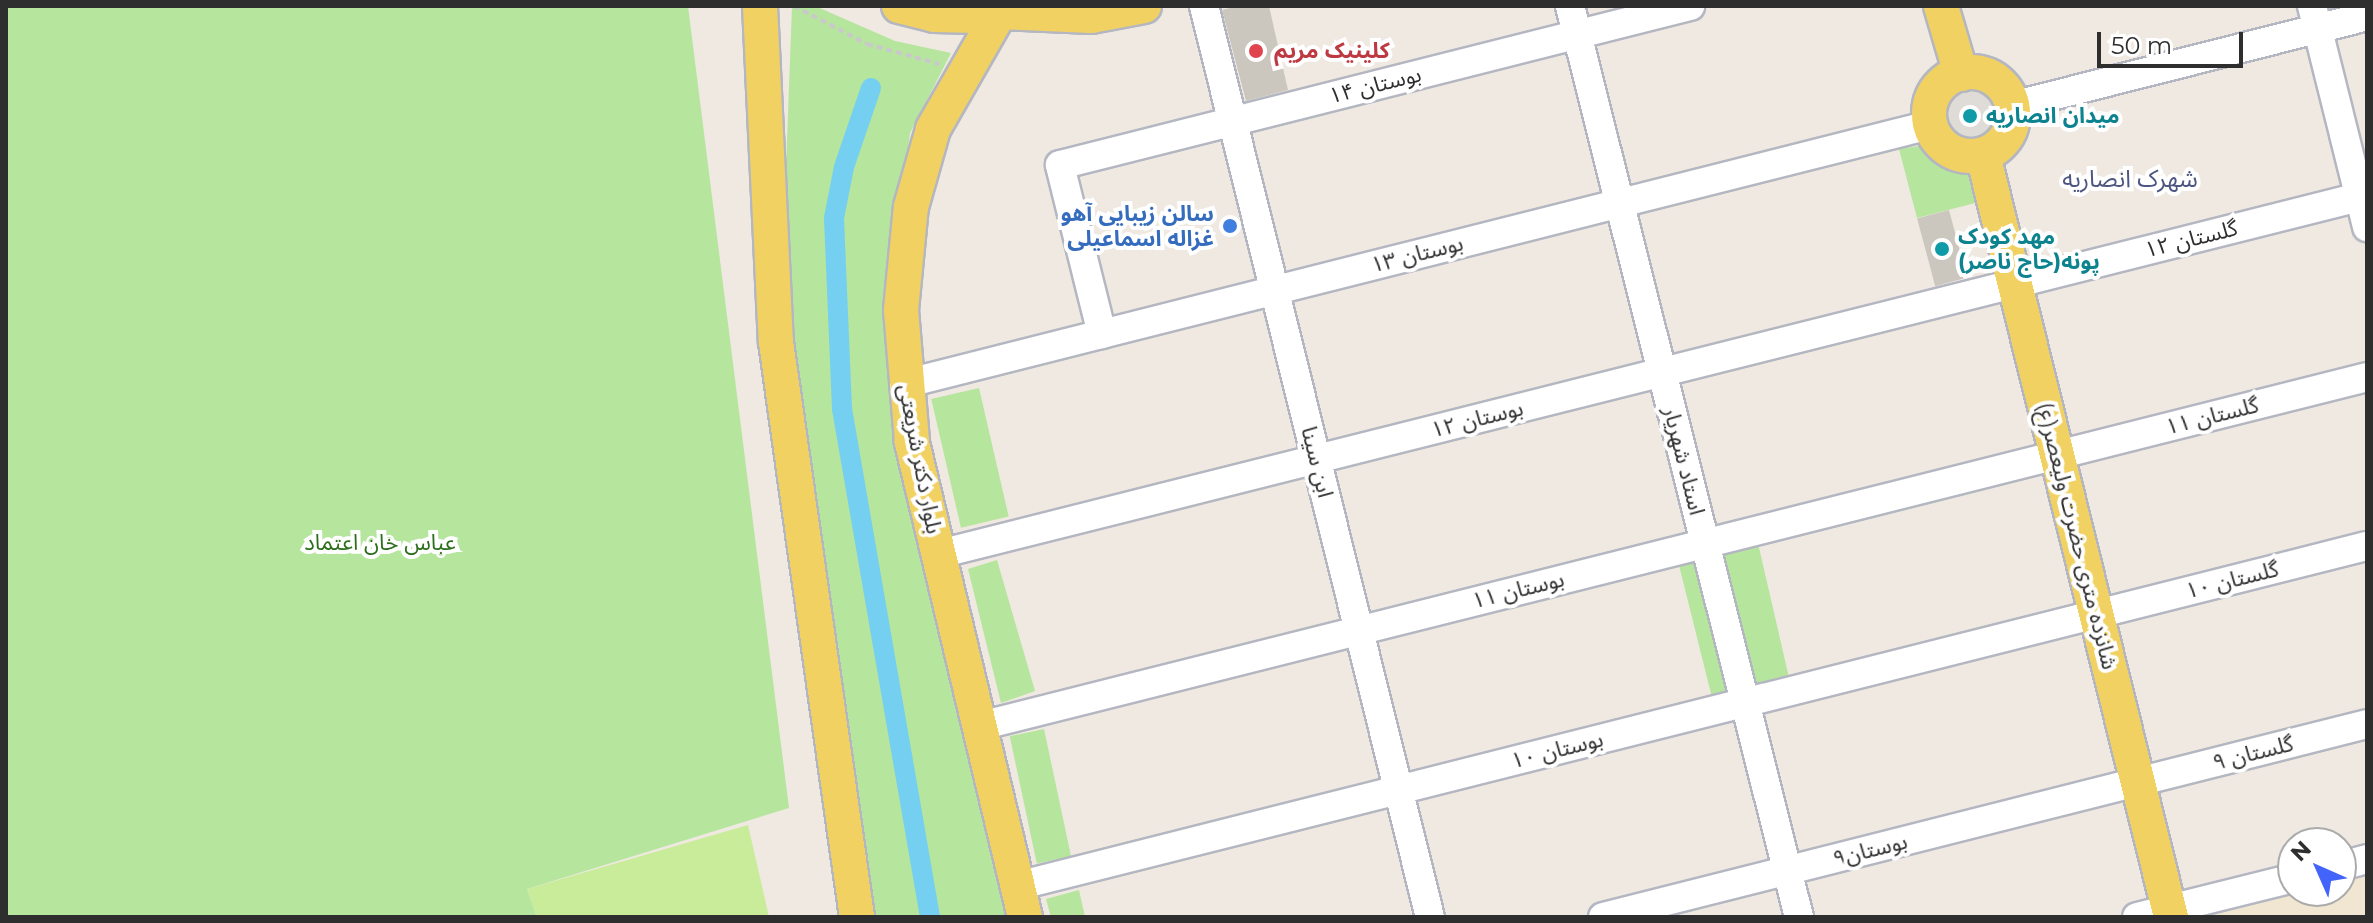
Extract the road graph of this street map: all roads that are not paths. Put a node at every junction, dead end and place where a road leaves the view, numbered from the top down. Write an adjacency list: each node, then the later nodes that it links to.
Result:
1 (899, 6): 7 (main road)
2 (1144, 6): 7 (main road)
3 (1204, 6): 14 (street, ابن سینا)
4 (1570, 6): 11 (street, استاد شهریار)
5 (1690, 6): 11 (street, بوستان ۱۴)
6 (1941, 6): 12 (main road)
7 (1010, 9): 25 (main road, بلوار دکتر شریعتی)
8 (757, 15): 42 (main road)
9 (2367, 16): 10 (street)
10 (2314, 17): 13 (street); 17 (street)
11 (1577, 35): 14 (street, بوستان ۱۴); 18 (street, استاد شهریار)
12 (1961, 74): 13 (main road); 15 (main road)
13 (2012, 106): 16 (main road)
14 (1232, 121): 21 (street, ابن سینا); 22 (street, بوستان ۱۴)
15 (1930, 125): 16 (main road); 18 (street, بوستان ۱۳)
16 (1983, 155): 20 (main road, شانزده متری حضرت ولیعصر(ع))
17 (2363, 196): 19 (street); 20 (street, گلستان ۱۲)
18 (1620, 203): 21 (street, بوستان ۱۳); 23 (street, استاد شهریار)
19 (2367, 227)
20 (2014, 284): 23 (street, بوستان ۱۲); 26 (main road, شانزده متری حضرت ولیعصر(ع))
21 (1274, 290): 22 (street, بوستان ۱۳); 27 (street, ابن سینا)
22 (1102, 334): 25 (street, بوستان ۱۳)
23 (1662, 373): 27 (street, بوستان ۱۲); 28 (street, استاد شهریار)
24 (2367, 377): 26 (street, گلستان ۱۱)
25 (904, 384): 30 (main road, بلوار دکتر شریعتی)
26 (2057, 455): 28 (street, بوستان ۱۱); 31 (main road, شانزده متری حضرت ولیعصر(ع))
27 (1316, 460): 30 (street, بوستان ۱۲); 32 (street, ابن سینا)
28 (1705, 543): 32 (street, بوستان ۱۱); 33 (street, استاد شهریار)
29 (2367, 546): 31 (street, گلستان ۱۰)
30 (939, 554): 35 (main road, بلوار دکتر شریعتی)
31 (2096, 614): 33 (street, بوستان ۱۰); 36 (main road, شانزده متری حضرت ولیعصر(ع))
32 (1359, 631): 35 (street, بوستان ۱۱); 37 (street, ابن سینا)
33 (1745, 703): 37 (street, بوستان ۱۰); 38 (street, استاد شهریار)
34 (2367, 724): 36 (street, گلستان ۹)
35 (980, 726): 40 (main road, بلوار دکتر شریعتی)
36 (2138, 782): 38 (street, بوستان۹); 41 (main road, شانزده متری حضرت ولیعصر(ع))
37 (1398, 790): 40 (street, بوستان ۱۰); 43 (street, ابن سینا)
38 (1787, 871): 44 (street, بوستان۹); 45 (street, استاد شهریار)
39 (2277, 882): 41 (street)
40 (1021, 901)
41 (2159, 914)
42 (857, 917)
43 (1430, 917)
44 (1603, 917)
45 (1799, 917)

